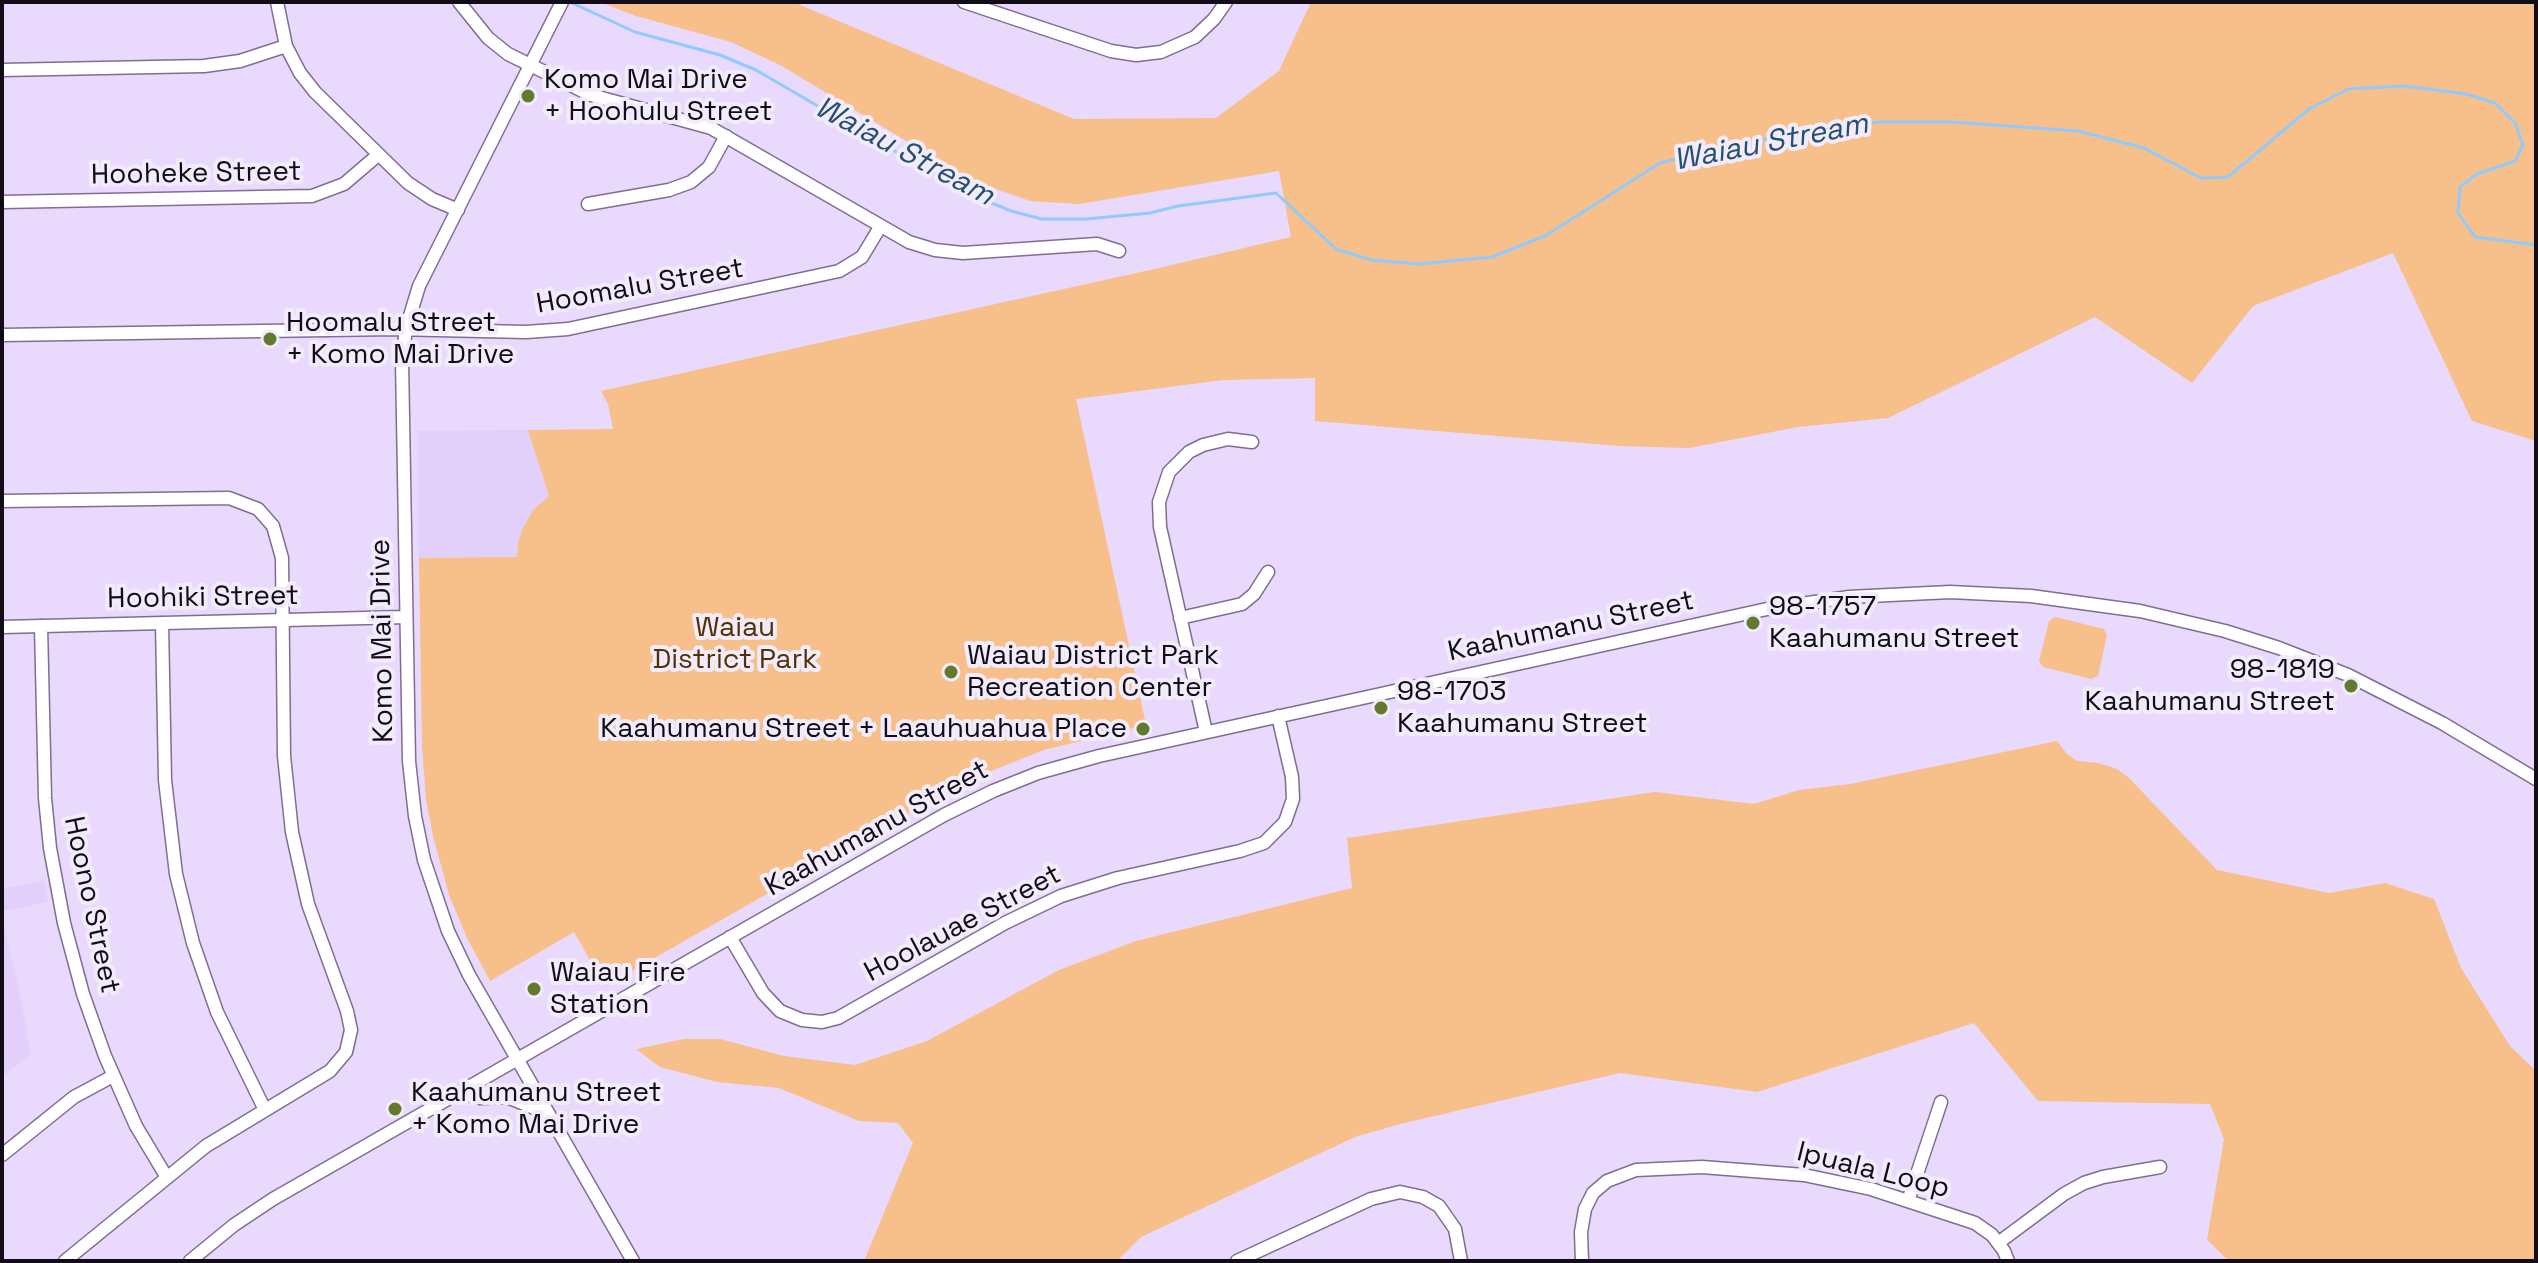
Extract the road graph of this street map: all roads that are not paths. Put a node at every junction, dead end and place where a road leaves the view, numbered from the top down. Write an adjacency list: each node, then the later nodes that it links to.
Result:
1 (277, 2): 6 (street)
2 (459, 2): 7 (street)
3 (964, 2): 4 (street)
4 (1226, 2)
5 (560, 6): 7 (street, Komo Mai Drive)
6 (286, 46): 8 (street); 10 (street)
7 (531, 66): 9 (street); 13 (street, Komo Mai Drive)
8 (2, 70)
9 (726, 136): 12 (street); 14 (street)
10 (378, 155): 11 (street, Hooheke Street); 13 (street)
11 (2, 202)
12 (588, 204)
13 (458, 210): 16 (street, Komo Mai Drive)
14 (880, 227): 15 (street); 16 (street, Hoomalu Street)
15 (1119, 251)
16 (406, 329): 17 (street, Hoomalu Street); 21 (street, Komo Mai Drive)
17 (2, 335)
18 (1252, 442): 22 (street)
19 (2, 501): 23 (street)
20 (1268, 572): 22 (street)
21 (406, 617): 23 (street, Hoohiki Street); 31 (street, Komo Mai Drive)
22 (1180, 618): 28 (street)
23 (283, 620): 24 (street, Hoohiki Street); 35 (street)
24 (162, 623): 25 (street, Hoohiki Street); 35 (street)
25 (41, 626): 26 (street, Hoohiki Street); 32 (street, Hoono Street)
26 (2, 627)
27 (1278, 716): 28 (street, Kaahumanu Street); 29 (street, Kaahumanu Street); 30 (street, Hoolauae Street)
28 (1206, 732): 30 (street, Kaahumanu Street)
29 (2536, 779)
30 (730, 937): 31 (street, Kaahumanu Street)
31 (517, 1059): 33 (street, Kaahumanu Street); 36 (street, Komo Mai Drive)
32 (113, 1076): 37 (street); 39 (street, Hoono Street)
33 (458, 1093): 36 (street); 43 (street, Kaahumanu Street)
34 (1941, 1102): 40 (street)
35 (265, 1110): 39 (street)
36 (549, 1114): 44 (street, Komo Mai Drive)
37 (2, 1155)
38 (2160, 1167): 41 (street)
39 (166, 1176): 42 (street)
40 (1908, 1201): 41 (street, Ipuala Loop); 47 (street, Ipuala Loop)
41 (1998, 1243): 48 (street, Ipuala Loop)
42 (65, 1261)
43 (190, 1261)
44 (633, 1261)
45 (1237, 1261): 46 (street)
46 (1461, 1261)
47 (1582, 1261)
48 (2008, 1261)

